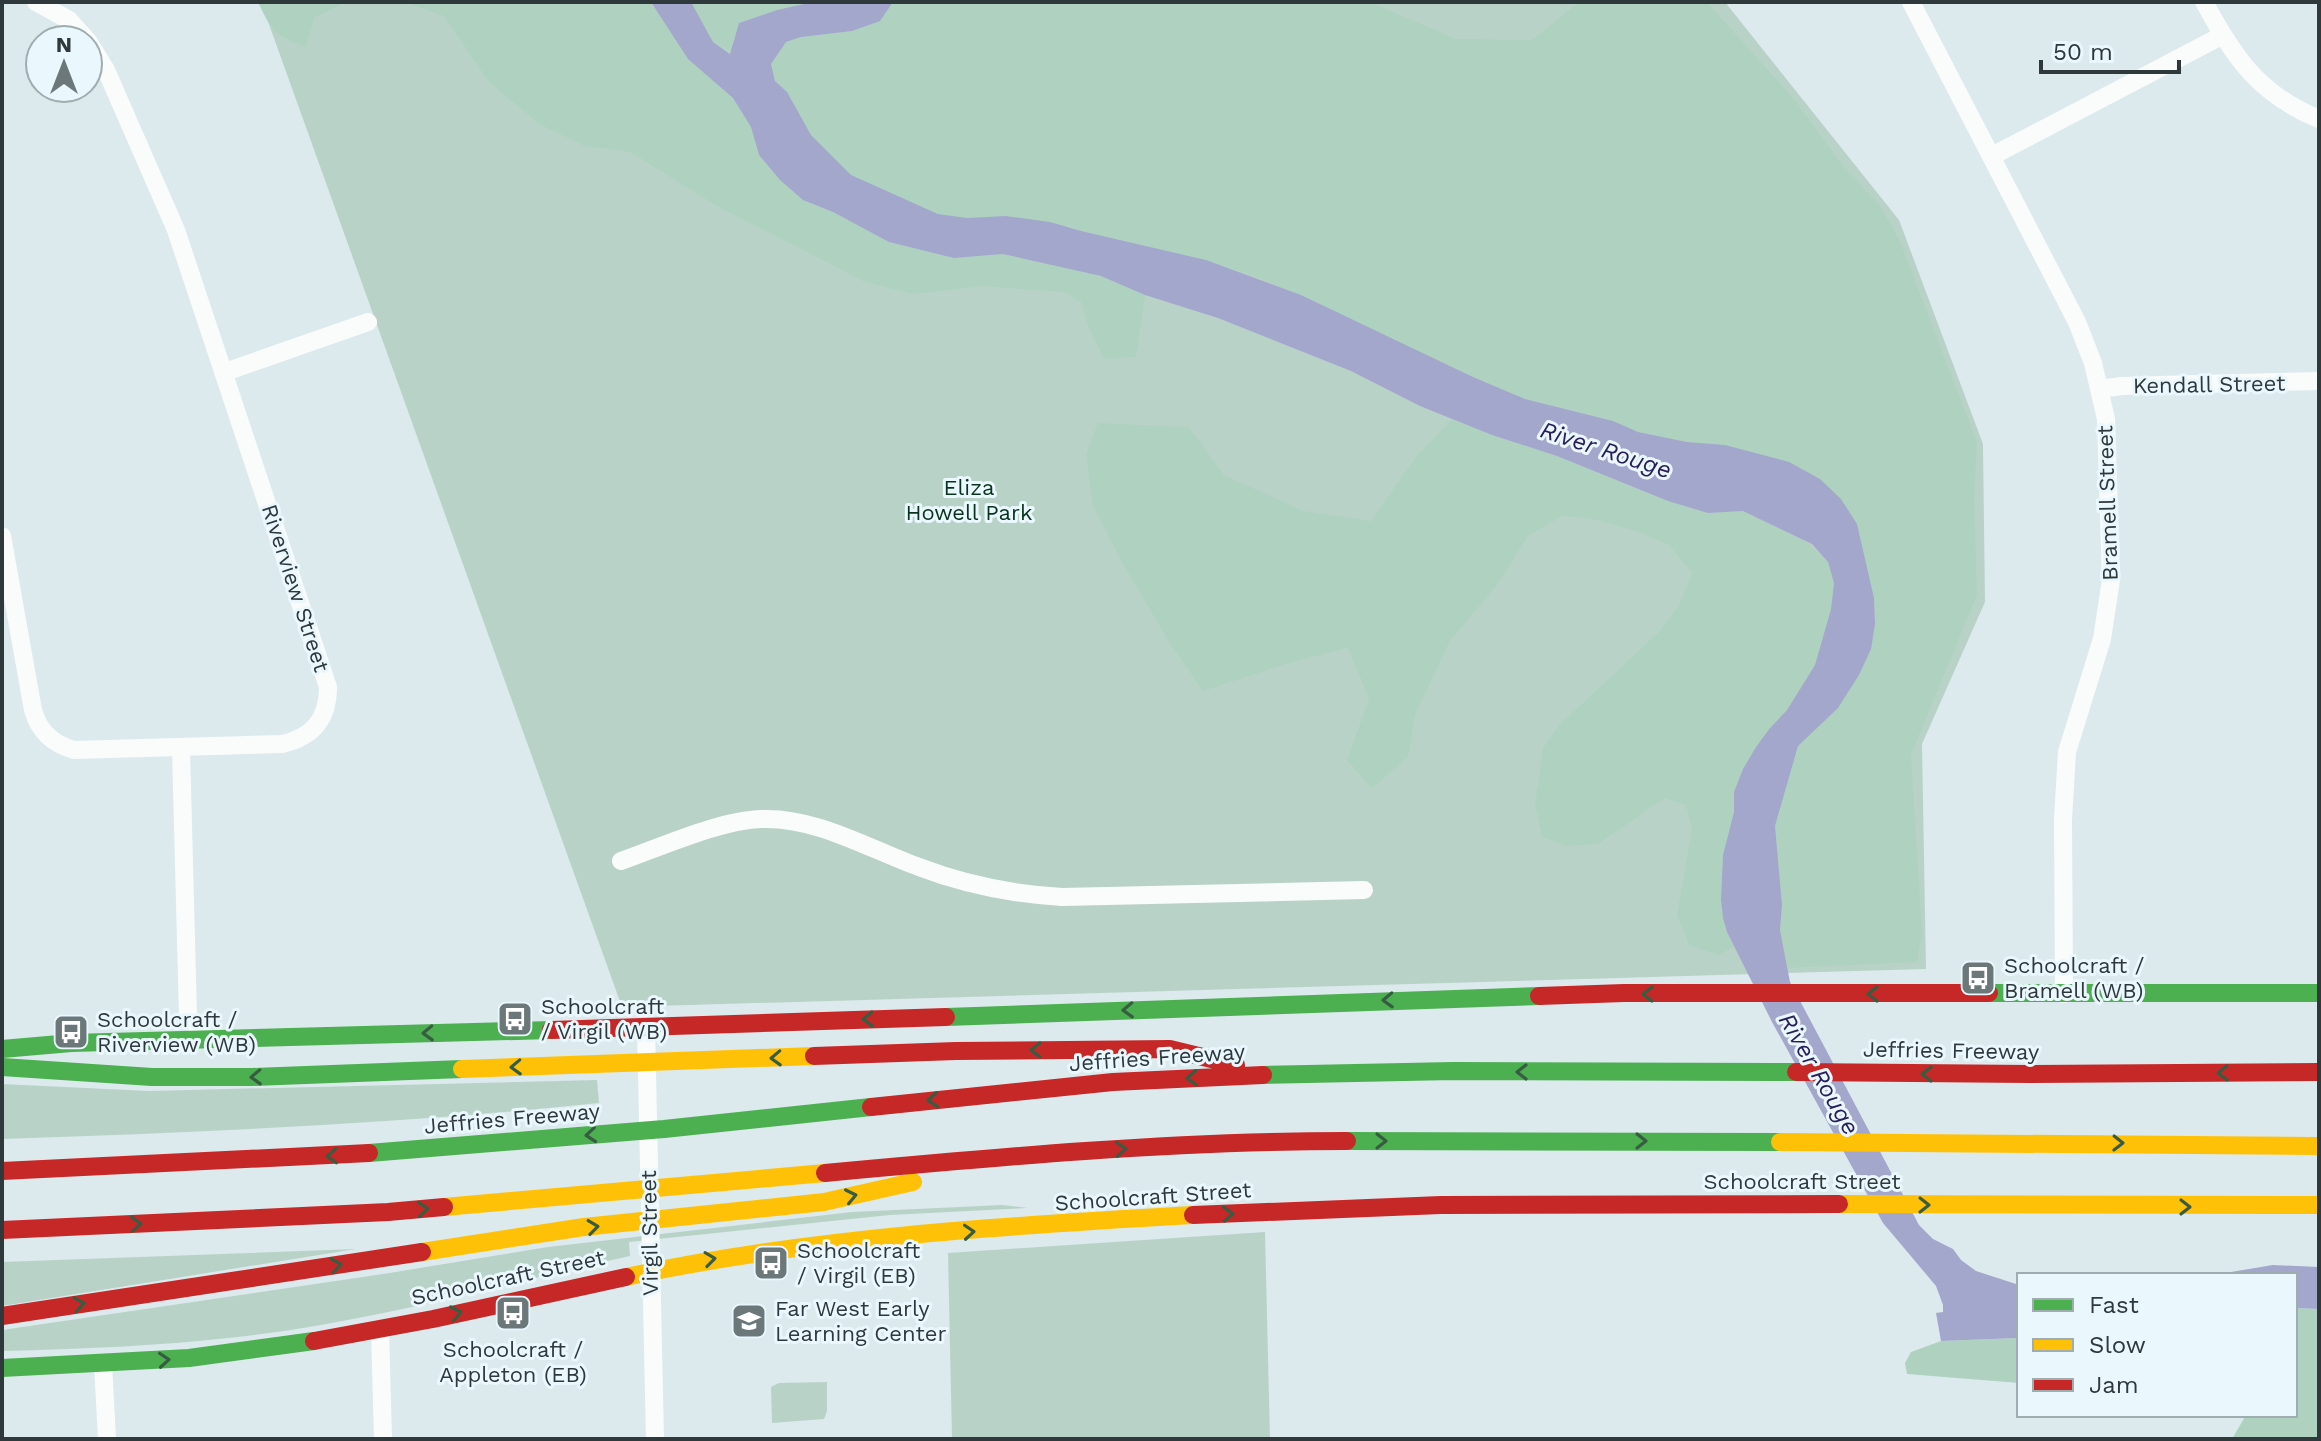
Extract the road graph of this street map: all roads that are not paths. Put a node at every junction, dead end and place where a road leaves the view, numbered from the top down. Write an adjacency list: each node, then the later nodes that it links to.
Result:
1 (36, 2): 4 (street, Riverview Street)
2 (1911, 2): 8 (street, Bramell Street)
3 (2204, 2): 5 (street)
4 (73, 24)
5 (2223, 35): 7 (street); 8 (street)
6 (104, 68): 10 (street, Riverview Street)
7 (2319, 119)
8 (1992, 156): 12 (street, Bramell Street)
9 (368, 322): 10 (street)
10 (225, 372): 14 (street, Riverview Street)
11 (2319, 381): 12 (street, Kendall Street)
12 (2099, 389): 18 (street, Bramell Street)
13 (2, 536): 14 (street)
14 (181, 749): 20 (street)
15 (621, 861): 16 (street)
16 (1364, 890)
17 (2319, 993): 18 (main road)
18 (2064, 994): 19 (main road, one-way to 19)
19 (646, 1035): 20 (main road, one-way to 20); 30 (street, Virgil Street)
20 (209, 1040): 21 (main road)
21 (2, 1049)
22 (2, 1067): 24 (main road, one-way to 22)
23 (2319, 1072): 24 (main road, Jeffries Freeway, one-way to 24)
24 (1270, 1074): 27 (main road, Jeffries Freeway, one-way to 27)
25 (2319, 1146): 26 (main road, one-way to 25)
26 (1043, 1153): 29 (main road, one-way to 26); 31 (main road, one-way to 26)
27 (2, 1171)
28 (2319, 1205): 30 (main road, Schoolcraft Street, one-way to 28)
29 (2, 1230)
30 (649, 1270): 32 (main road, Schoolcraft Street, one-way to 30); 37 (street, Virgil Street)
31 (2, 1316)
32 (380, 1329): 33 (main road, Schoolcraft Street, one-way to 32); 36 (street)
33 (103, 1364): 34 (main road, Schoolcraft Street); 35 (street)
34 (2, 1368)
35 (107, 1439)
36 (383, 1439)
37 (655, 1439)

